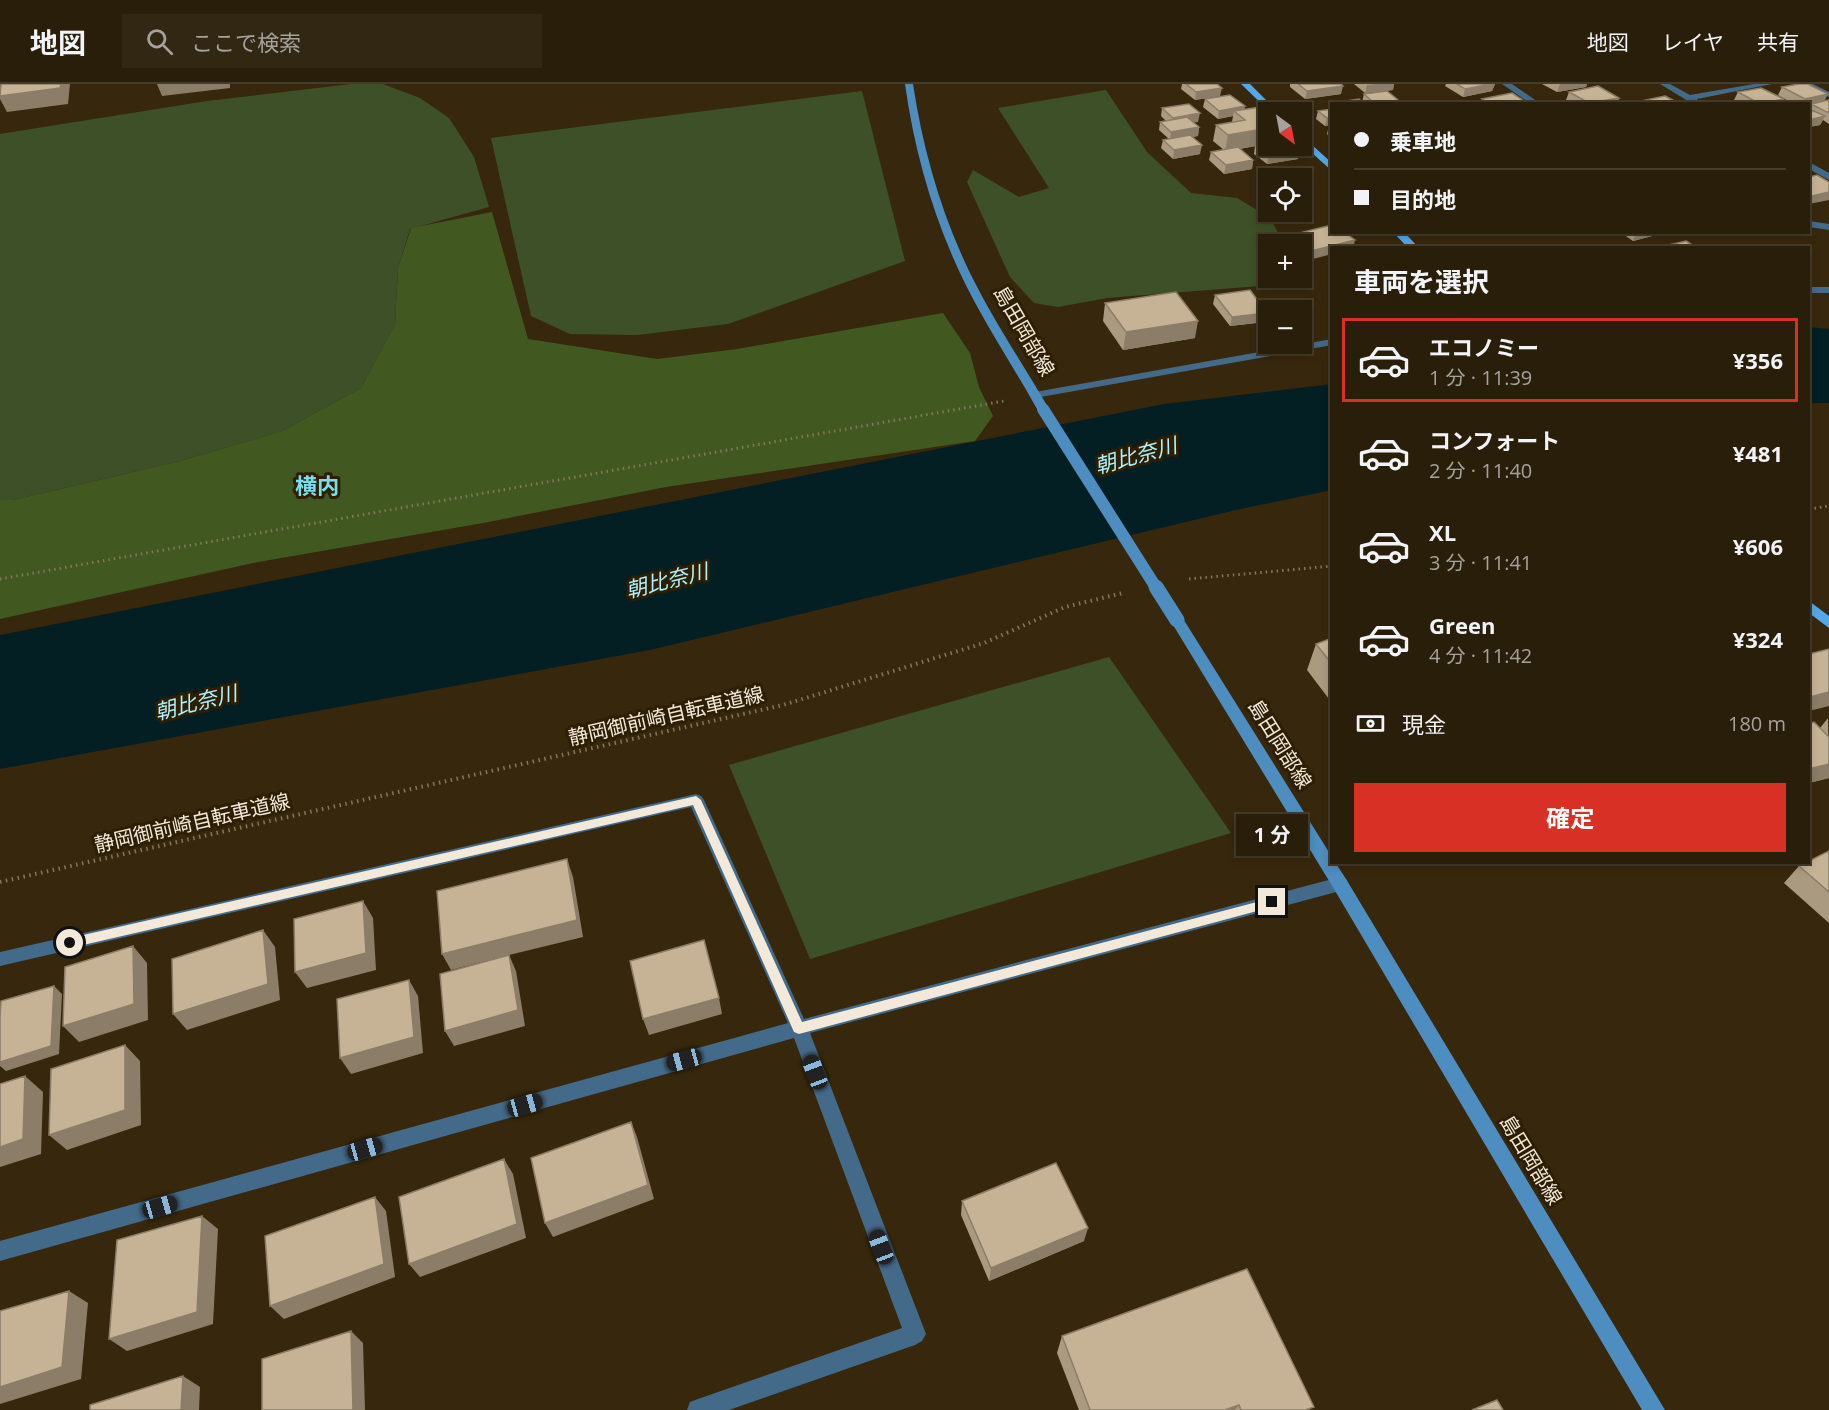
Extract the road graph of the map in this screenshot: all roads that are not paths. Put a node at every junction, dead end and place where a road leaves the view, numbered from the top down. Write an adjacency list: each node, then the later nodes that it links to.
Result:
1 (909, 84): 23 (main road, 島田岡部線)
2 (1245, 84): 9 (main road)
3 (1506, 84): 10 (street)
4 (1664, 84): 8 (street)
5 (1768, 84): 8 (street)
6 (1807, 84): 7 (street)
7 (1829, 95)
8 (1689, 98): 11 (street)
9 (1264, 102)
10 (1534, 102)
11 (1696, 102)
12 (1312, 149): 13 (main road)
13 (1330, 166)
14 (1810, 166): 15 (street)
15 (1829, 177)
16 (1810, 224): 17 (street)
17 (1829, 227)
18 (1400, 234): 19 (main road)
19 (1412, 246)
20 (1810, 290): 21 (street)
21 (1829, 290)
22 (1330, 342): 23 (street)
23 (1035, 395): 26 (main road, 島田岡部線, bridge)
24 (1810, 607): 25 (main road)
25 (1829, 623)
26 (1340, 884): 28 (street); 31 (main road, 島田岡部線)
27 (0, 959): 28 (street)
28 (799, 1028): 29 (street); 30 (street)
29 (0, 1251)
30 (698, 1410)
31 (1654, 1410)

